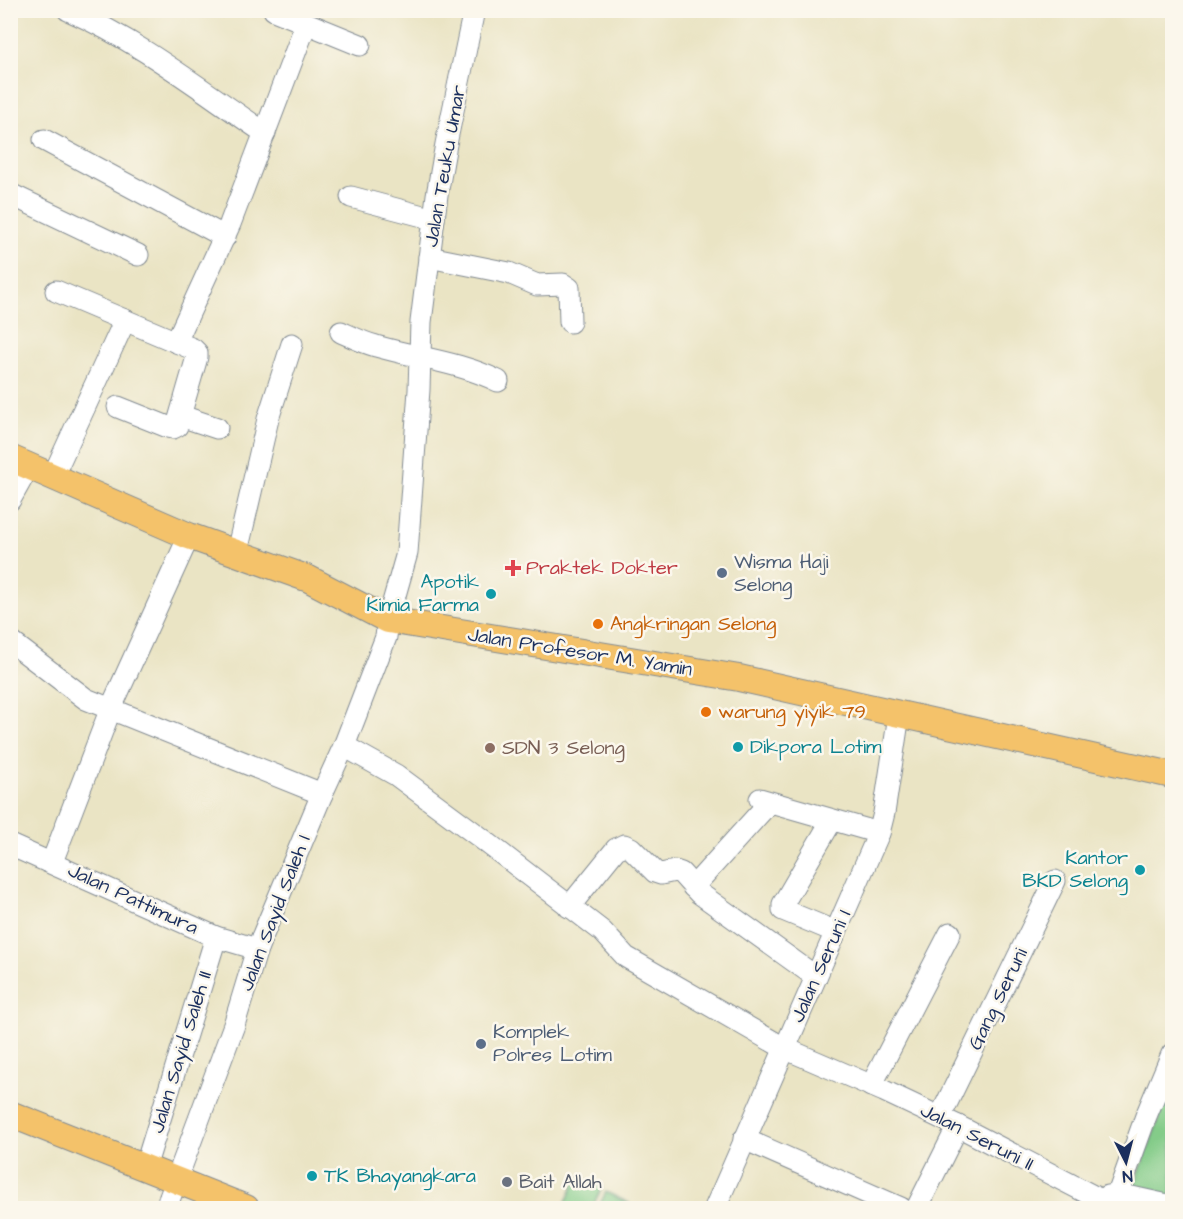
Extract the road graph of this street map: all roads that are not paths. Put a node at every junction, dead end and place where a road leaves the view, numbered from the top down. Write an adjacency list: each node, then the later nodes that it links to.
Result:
1 (68, 10): 6 (street)
2 (274, 10): 4 (street)
3 (474, 10): 10 (street, Jalan Teuku Umar)
4 (306, 24): 5 (street); 6 (street)
5 (360, 45)
6 (265, 133): 11 (street)
7 (44, 140): 11 (street)
8 (10, 194): 12 (street)
9 (351, 197): 10 (street)
10 (434, 219): 13 (street, Jalan Teuku Umar)
11 (225, 237): 18 (street)
12 (138, 255)
13 (429, 257): 16 (street); 20 (street, Jalan Teuku Umar)
14 (56, 291): 15 (street)
15 (125, 320): 18 (street); 26 (street)
16 (570, 322)
17 (341, 332): 20 (street)
18 (176, 342): 23 (street)
19 (292, 344): 29 (street)
20 (419, 355): 21 (street); 30 (street, Jalan Sayid Saleh I)
21 (498, 381)
22 (118, 407): 23 (street)
23 (181, 416): 24 (street)
24 (217, 428)
25 (20, 462): 26 (main road, Jalan Profesor M. Yamin); 27 (street)
26 (53, 476): 28 (main road, Jalan Profesor M. Yamin)
27 (10, 500)
28 (189, 536): 29 (main road, Jalan Profesor M. Yamin); 32 (street)
29 (237, 552): 30 (main road, Jalan Profesor M. Yamin)
30 (388, 620): 33 (main road, Jalan Profesor M. Yamin); 34 (street, Jalan Sayid Saleh I)
31 (10, 641): 32 (street)
32 (111, 708): 36 (street); 40 (street)
33 (898, 715): 35 (main road, Jalan Profesor M. Yamin); 38 (street, Jalan Seruni I)
34 (345, 746): 36 (street, Jalan Sayid Saleh I); 43 (street, Jalan Seruni II)
35 (1173, 775)
36 (322, 794): 47 (street, Jalan Sayid Saleh I)
37 (832, 820): 38 (street); 42 (street); 44 (street)
38 (879, 833): 44 (street, Jalan Seruni I)
39 (10, 844): 40 (street, Jalan Pattimura)
40 (52, 862): 46 (street, Jalan Pattimura)
41 (1055, 881): 53 (street, Gang Seruni)
42 (693, 887): 43 (street); 48 (street)
43 (569, 906): 49 (street, Jalan Seruni II)
44 (836, 933): 48 (street, Jalan Seruni I)
45 (950, 933): 51 (street)
46 (216, 937): 47 (street, Jalan Pattimura); 55 (street, Jalan Sayid Saleh II)
47 (257, 949): 56 (street, Jalan Sayid Saleh I)
48 (816, 977): 49 (street, Jalan Seruni I)
49 (784, 1048): 51 (street, Jalan Seruni II); 54 (street, Jalan Seruni I)
50 (1173, 1054): 57 (street)
51 (871, 1086): 53 (street, Jalan Seruni II)
52 (10, 1114): 55 (main road)
53 (949, 1122): 57 (street, Jalan Seruni II); 63 (street, Gang Seruni)
54 (744, 1138): 61 (street, Jalan Seruni I); 62 (street)
55 (146, 1168): 56 (main road)
56 (176, 1180): 59 (street, Jalan Sayid Saleh I); 60 (main road)
57 (1109, 1202): 58 (street, Jalan Seruni II)
58 (1173, 1206)
59 (166, 1209)
60 (246, 1209)
61 (715, 1209)
62 (900, 1209)
63 (917, 1209)

